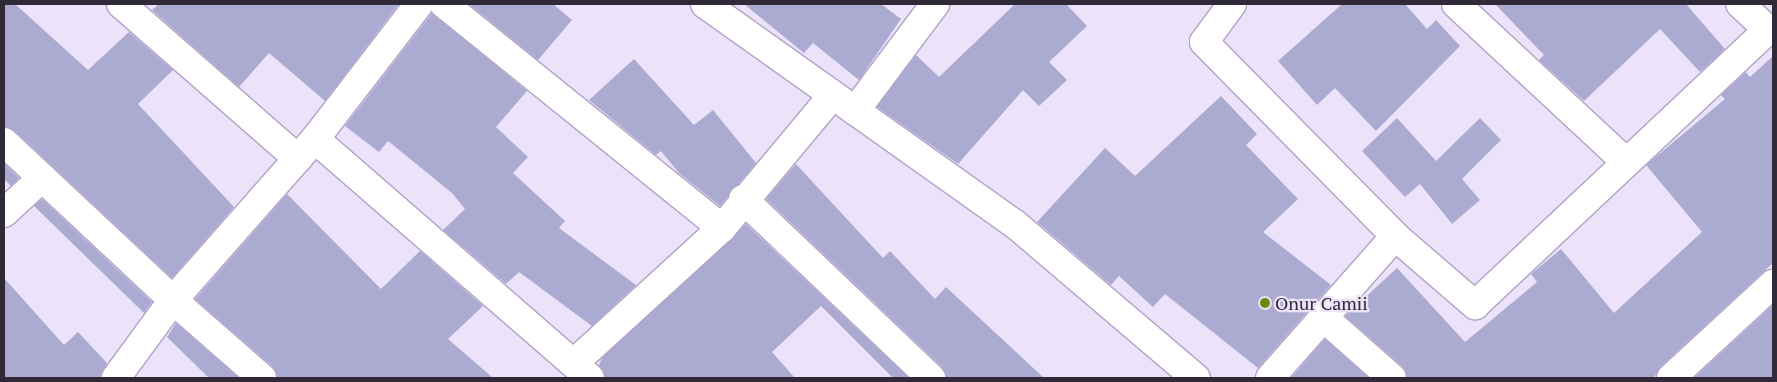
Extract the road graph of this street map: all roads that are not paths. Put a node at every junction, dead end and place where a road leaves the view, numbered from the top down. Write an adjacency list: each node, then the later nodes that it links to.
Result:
1 (121, 4): 12 (street)
2 (419, 4): 12 (street)
3 (444, 4): 17 (street)
4 (705, 4): 9 (street)
5 (935, 4): 10 (street)
6 (1232, 4): 18 (street)
7 (1456, 4): 13 (street)
8 (1740, 4): 13 (street)
9 (833, 95): 10 (street); 15 (street)
10 (855, 111): 26 (street)
11 (4, 142): 14 (street)
12 (306, 149): 20 (street); 22 (street)
13 (1626, 162): 18 (street)
14 (42, 178): 16 (street); 20 (street)
15 (744, 199): 17 (street); 25 (street)
16 (4, 213)
17 (722, 228): 22 (street)
18 (1394, 236): 21 (street)
19 (1773, 284): 29 (street)
20 (173, 300): 23 (street); 24 (street)
21 (1323, 316): 27 (street); 28 (street)
22 (583, 373)
23 (116, 378)
24 (262, 378)
25 (932, 378)
26 (1196, 378)
27 (1270, 378)
28 (1392, 378)
29 (1672, 378)

